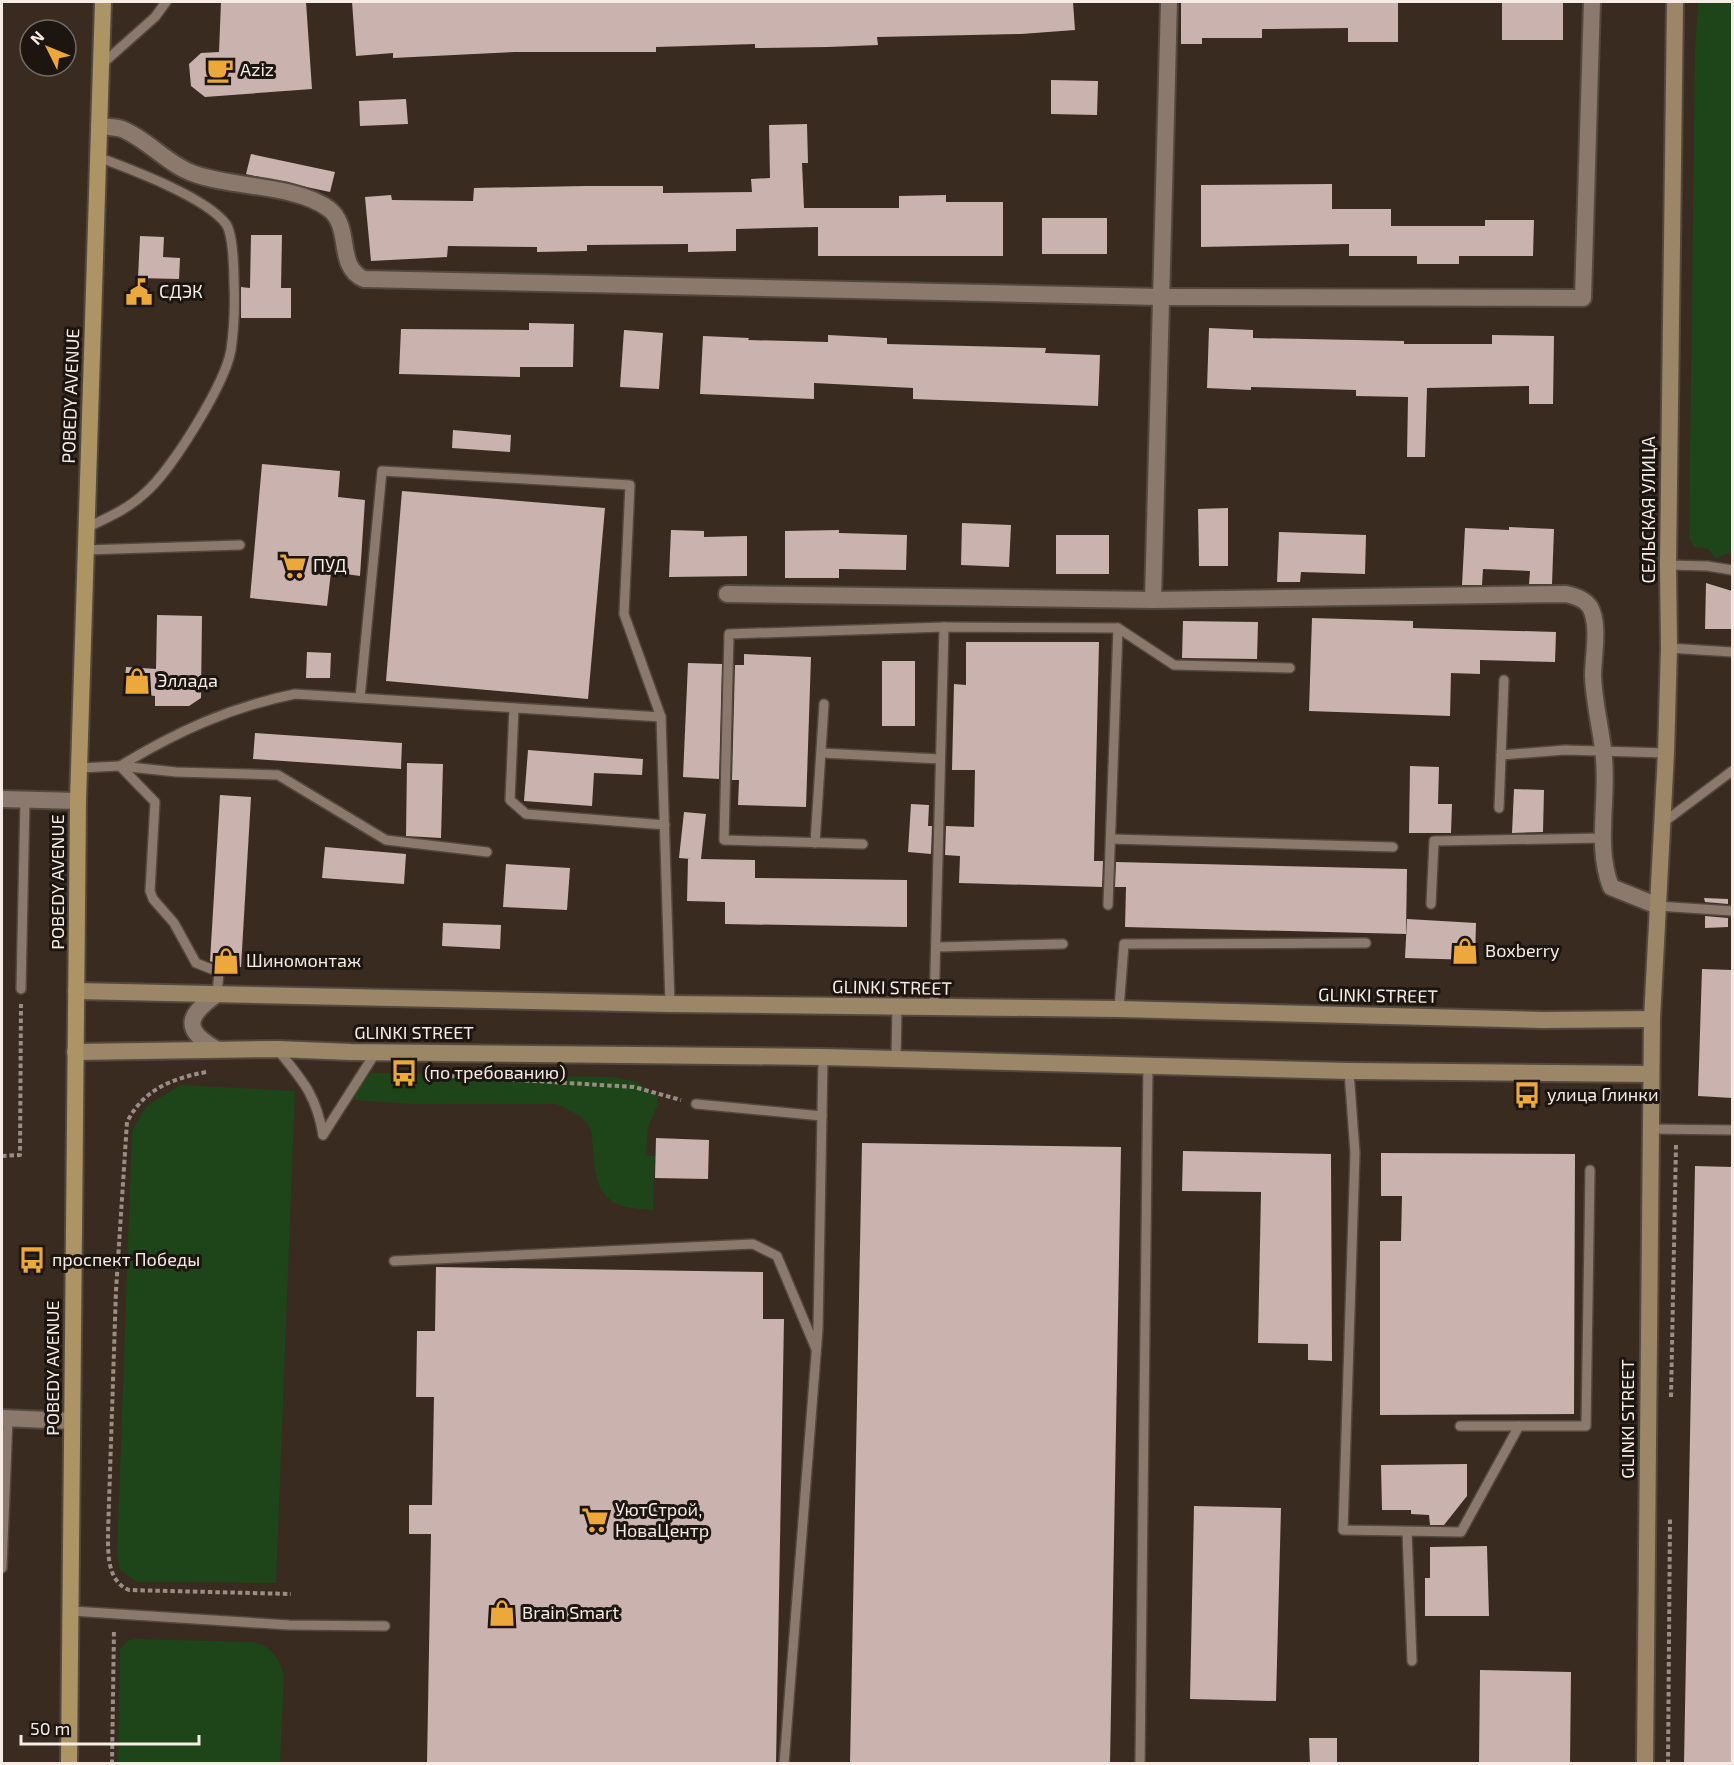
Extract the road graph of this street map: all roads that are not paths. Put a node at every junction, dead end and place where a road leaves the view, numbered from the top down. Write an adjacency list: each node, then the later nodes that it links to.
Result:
1 (103, 2): 6 (main road, POBEDY AVENUE)
2 (166, 2): 6 (lane)
3 (1169, 2): 9 (street)
4 (1592, 2): 9 (street)
5 (1675, 2): 13 (main road, СЕЛЬСКАЯ УЛИЦА)
6 (101, 65): 7 (main road, POBEDY AVENUE)
7 (99, 126): 8 (main road, POBEDY AVENUE); 9 (street)
8 (98, 157): 10 (main road, POBEDY AVENUE); 10 (lane)
9 (1161, 297): 16 (street)
10 (86, 528): 12 (main road, POBEDY AVENUE)
11 (240, 545): 12 (lane)
12 (85, 550): 33 (main road, POBEDY AVENUE)
13 (1668, 565): 14 (lane); 19 (main road, СЕЛЬСКАЯ УЛИЦА)
14 (1732, 570)
15 (727, 594): 16 (street)
16 (1153, 600): 27 (street)
17 (944, 627): 18 (lane); 31 (lane); 43 (lane)
18 (1118, 628): 21 (lane); 42 (lane)
19 (1670, 648): 20 (lane); 29 (main road, СЕЛЬСКАЯ УЛИЦА)
20 (1732, 652)
21 (1290, 668)
22 (1504, 680): 30 (lane)
23 (360, 698): 25 (lane); 26 (lane); 32 (lane)
24 (824, 704): 28 (lane)
25 (514, 708): 26 (lane); 40 (lane)
26 (661, 717): 40 (lane)
27 (1603, 750): 29 (lane); 30 (lane); 41 (street)
28 (820, 753): 31 (lane); 43 (lane)
29 (1666, 753): 39 (main road, СЕЛЬСКАЯ УЛИЦА)
30 (1501, 755): 38 (lane)
31 (940, 759): 53 (lane)
32 (120, 766): 33 (lane); 46 (lane); 56 (lane)
33 (79, 768): 37 (main road, POBEDY AVENUE)
34 (1732, 771): 39 (lane)
35 (2, 800): 36 (street)
36 (25, 800): 37 (street); 54 (lane)
37 (78, 801): 55 (main road, POBEDY AVENUE)
38 (1498, 808)
39 (1664, 822): 49 (main road, СЕЛЬСКАЯ УЛИЦА)
40 (665, 825): 57 (lane)
41 (1603, 838): 47 (lane); 49 (street)
42 (1111, 840): 45 (lane); 48 (lane)
43 (815, 843): 44 (lane)
44 (863, 844)
45 (1393, 847)
46 (488, 852)
47 (1431, 904)
48 (1108, 905)
49 (1658, 906): 50 (lane); 61 (main road, СЕЛЬСКАЯ УЛИЦА)
50 (1732, 910)
51 (1366, 943): 60 (lane)
52 (1063, 944): 53 (lane)
53 (937, 947): 59 (lane)
54 (21, 988)
55 (76, 991): 56 (main road, GLINKI STREET); 65 (main road, POBEDY AVENUE)
56 (217, 994): 57 (main road, GLINKI STREET); 62 (street)
57 (670, 1004): 58 (main road, GLINKI STREET)
58 (897, 1007): 59 (main road, GLINKI STREET); 67 (lane)
59 (934, 1008): 60 (main road, GLINKI STREET)
60 (1119, 1009): 61 (main road, GLINKI STREET)
61 (1652, 1019): 70 (main road, GLINKI STREET)
62 (216, 1049): 63 (main road, GLINKI STREET); 65 (main road, GLINKI STREET)
63 (277, 1049): 64 (main road, GLINKI STREET); 64 (lane)
64 (390, 1051): 66 (main road, GLINKI STREET)
65 (75, 1052): 79 (main road, POBEDY AVENUE)
66 (823, 1057): 67 (main road, GLINKI STREET); 72 (lane)
67 (896, 1059): 68 (main road, GLINKI STREET)
68 (1148, 1065): 69 (main road, GLINKI STREET); 89 (lane)
69 (1349, 1071): 70 (main road, GLINKI STREET); 82 (lane)
70 (1651, 1074): 73 (main road, GLINKI STREET)
71 (696, 1104): 72 (lane)
72 (822, 1116): 77 (lane)
73 (1650, 1129): 74 (lane); 90 (main road, GLINKI STREET)
74 (1732, 1130)
75 (1590, 1170): 81 (lane)
76 (394, 1261): 77 (lane)
77 (817, 1351): 88 (lane)
78 (4, 1418): 79 (street); 83 (lane)
79 (72, 1421): 84 (main road, POBEDY AVENUE)
80 (1460, 1426): 81 (lane)
81 (1519, 1426): 82 (lane)
82 (1407, 1532): 86 (lane)
83 (2, 1568)
84 (72, 1611): 85 (lane); 87 (main road, POBEDY AVENUE)
85 (384, 1626)
86 (1412, 1661)
87 (69, 1764)
88 (784, 1764)
89 (1140, 1764)
90 (1645, 1764)

